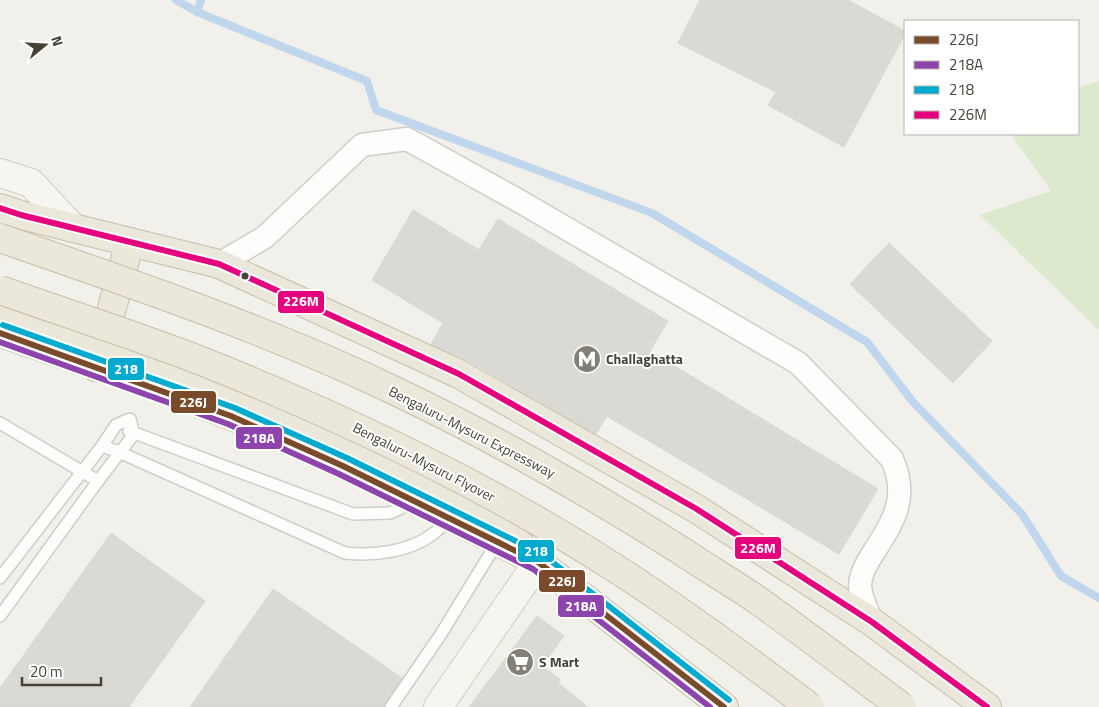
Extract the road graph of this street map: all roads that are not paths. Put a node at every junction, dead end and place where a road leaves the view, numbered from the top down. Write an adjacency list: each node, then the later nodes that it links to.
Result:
1 (0, 173): 3 (street)
2 (0, 208): 3 (highway)
3 (73, 228): 5 (highway)
4 (0, 238): 28 (highway, Bengaluru-Mysuru Expressway, bridge)
5 (130, 242): 6 (highway); 10 (highway)
6 (219, 264): 23 (highway); 23 (street)
7 (0, 290): 27 (highway, Bengaluru-Mysuru Flyover, bridge)
8 (0, 312): 10 (highway)
9 (0, 334): 10 (street)
10 (99, 356): 17 (street); 20 (highway)
11 (0, 423): 15 (lane)
12 (134, 434): 13 (lane); 14 (lane); 17 (lane)
13 (102, 446): 14 (lane); 15 (lane)
14 (119, 452): 16 (lane); 18 (lane)
15 (82, 472): 16 (lane); 21 (lane)
16 (98, 480): 22 (lane)
17 (417, 501): 18 (street)
18 (451, 518): 19 (street)
19 (498, 541): 20 (street); 24 (lane)
20 (538, 562): 25 (street); 26 (highway)
21 (0, 578)
22 (0, 616)
23 (872, 622): 29 (highway)
24 (390, 707)
25 (438, 707)
26 (724, 707)
27 (810, 707)
28 (902, 707)
29 (987, 707)

